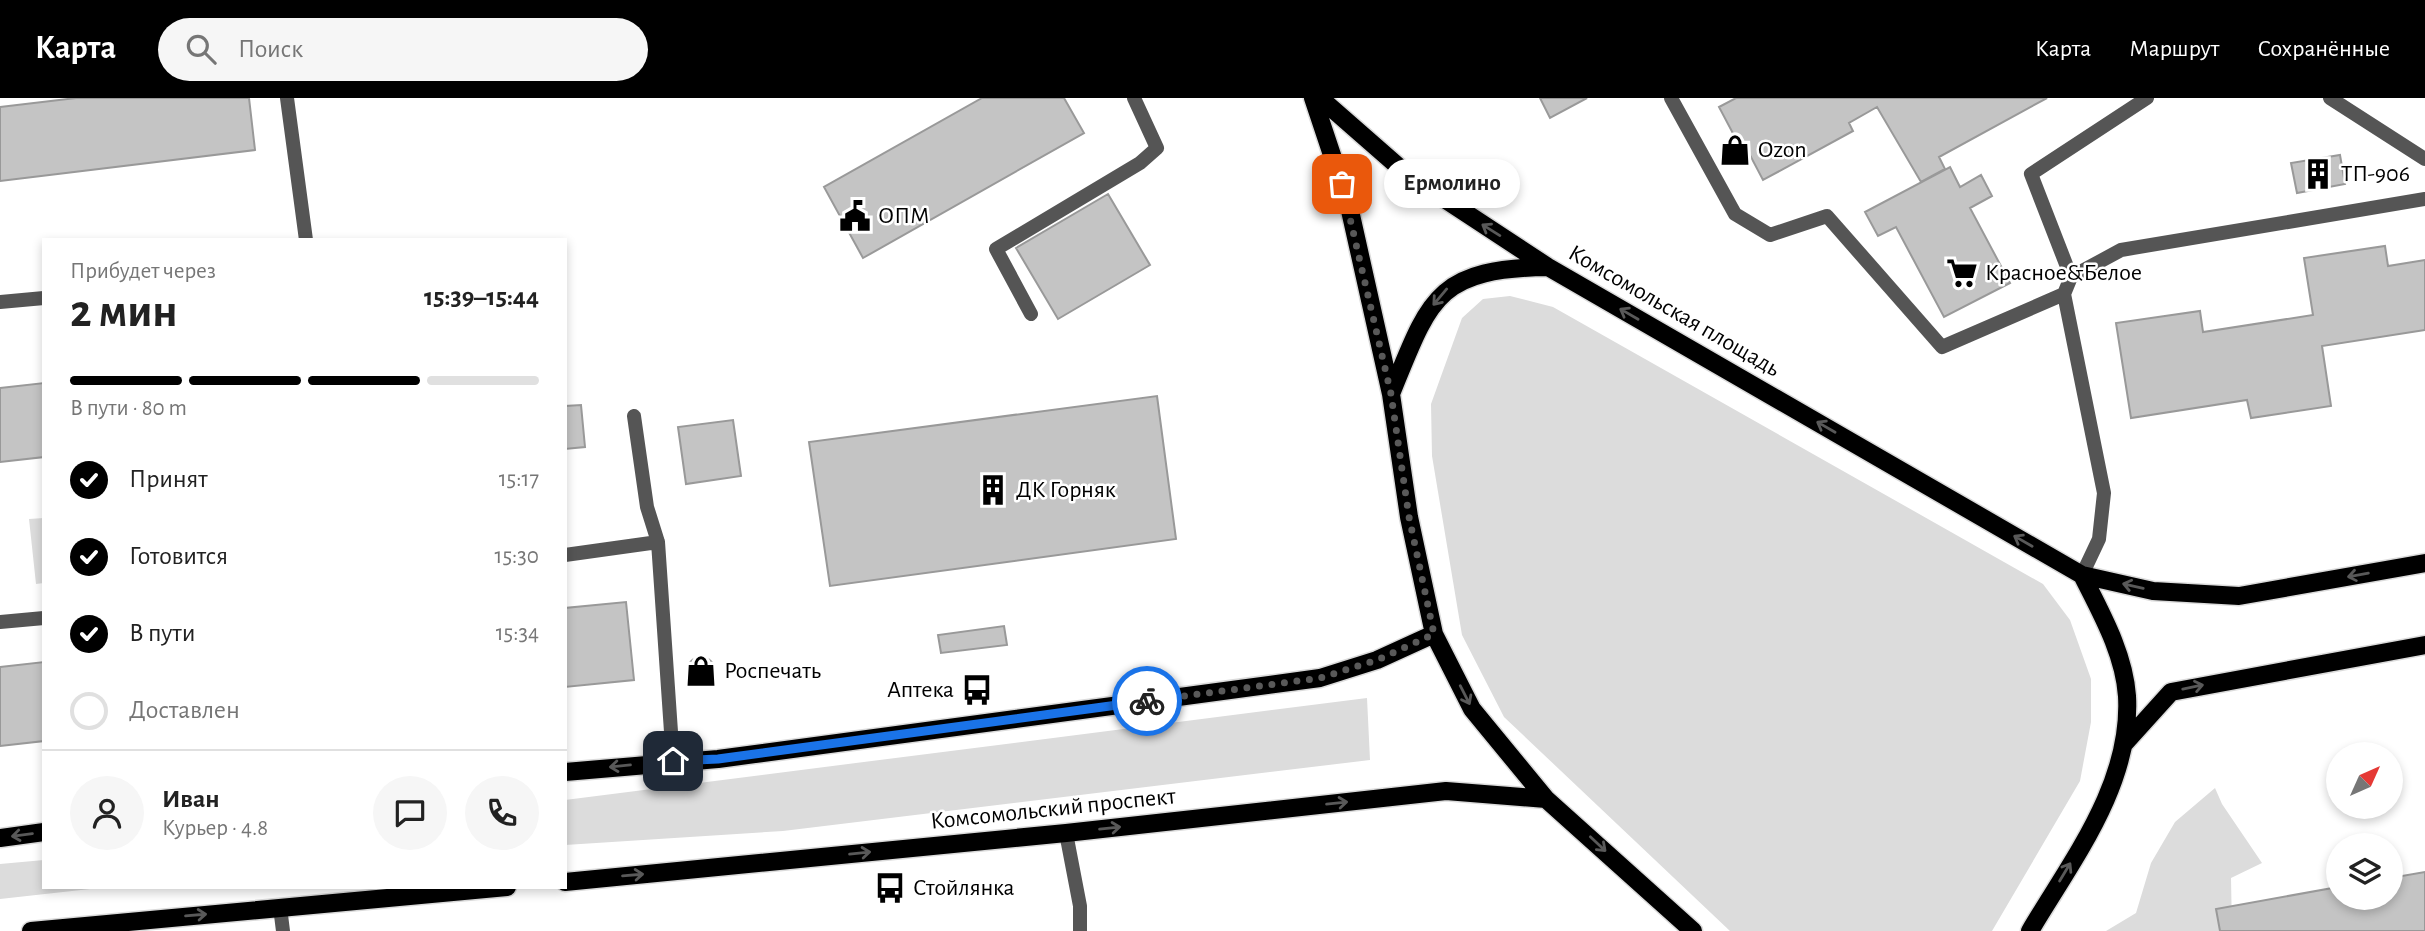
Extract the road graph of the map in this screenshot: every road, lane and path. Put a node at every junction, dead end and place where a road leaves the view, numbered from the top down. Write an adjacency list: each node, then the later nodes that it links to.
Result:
1 (287, 98): 10 (lane)
2 (1134, 98): 16 (lane)
3 (1313, 98): 17 (main road)
4 (1320, 98): 11 (main road, one-way to 4)
5 (1671, 98): 13 (lane)
6 (2147, 98): 12 (lane)
7 (2330, 98): 8 (lane)
8 (2425, 159)
9 (2425, 199): 12 (lane)
10 (306, 238)
11 (1548, 267): 17 (main road, Комсомольская площадь, one-way to 17); 22 (main road, Комсомольская площадь, one-way to 11)
12 (2071, 277): 13 (lane)
13 (2064, 294): 22 (lane)
14 (42, 298): 15 (lane)
15 (0, 302)
16 (1031, 314)
17 (1391, 394): 25 (main road)
18 (634, 416): 19 (lane)
19 (658, 542): 20 (lane); 28 (lane)
20 (567, 555)
21 (2425, 563): 22 (main road, one-way to 22)
22 (2082, 575): 27 (main road)
23 (42, 618): 24 (lane)
24 (0, 622)
25 (1434, 634): 28 (main road); 30 (main road, one-way to 30)
26 (2425, 645): 27 (main road, one-way to 26)
27 (2124, 744): 41 (main road, one-way to 27)
28 (673, 761): 29 (main road, one-way to 29)
29 (567, 772)
30 (1546, 799): 32 (main road, Комсомольский проспект, one-way to 30); 40 (main road, one-way to 40)
31 (42, 832): 33 (main road, one-way to 33)
32 (1066, 833): 34 (main road, Комсомольский проспект, one-way to 32); 39 (lane)
33 (0, 838)
34 (567, 882)
35 (484, 889): 36 (main road)
36 (280, 907): 37 (main road, one-way to 36); 38 (lane)
37 (31, 931)
38 (283, 931)
39 (1080, 931)
40 (1693, 931)
41 (2030, 931)

